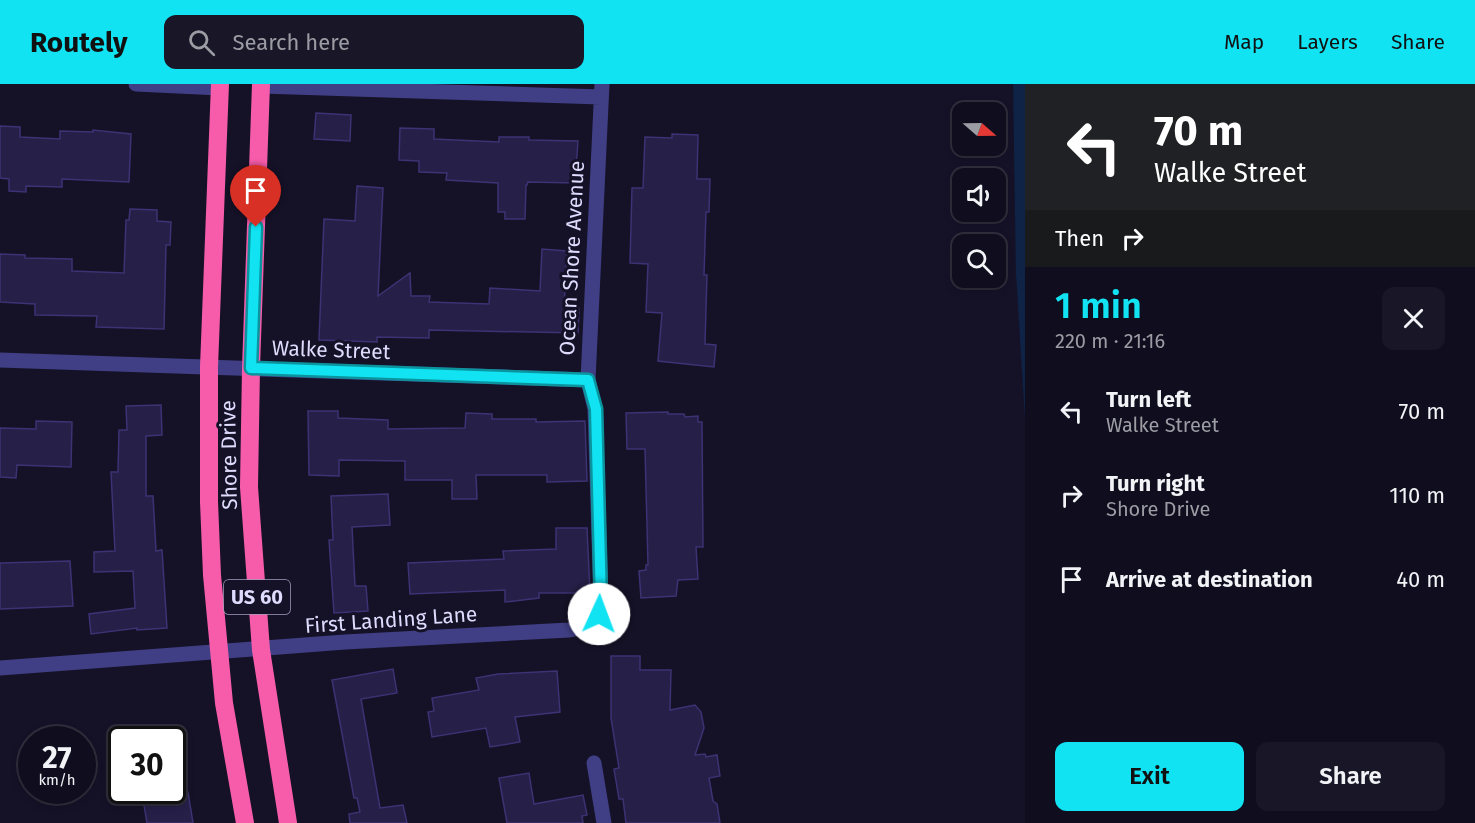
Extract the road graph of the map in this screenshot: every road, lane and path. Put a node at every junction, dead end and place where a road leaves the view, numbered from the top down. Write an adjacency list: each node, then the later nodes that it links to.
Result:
1 (136, 84): 3 (street)
2 (261, 85): 4 (street); 7 (highway, Shore Drive / US 60)
3 (220, 86): 6 (highway, Shore Drive / US 60)
4 (601, 91): 8 (street, Ocean Shore Avenue)
5 (0, 360): 6 (street, Walke Street)
6 (209, 367): 7 (street, Walke Street); 11 (highway, Shore Drive / US 60)
7 (251, 368): 8 (street, Walke Street); 10 (highway, Shore Drive / US 60)
8 (588, 380): 9 (street, Ocean Shore Avenue)
9 (599, 614): 10 (street, First Landing Lane)
10 (261, 650): 11 (street, First Landing Lane); 15 (highway, Shore Drive / US 60)
11 (219, 653): 12 (street, First Landing Lane); 14 (highway, Shore Drive / US 60)
12 (0, 668)
13 (594, 763): 16 (street)
14 (245, 823)
15 (288, 823)
16 (604, 823)

